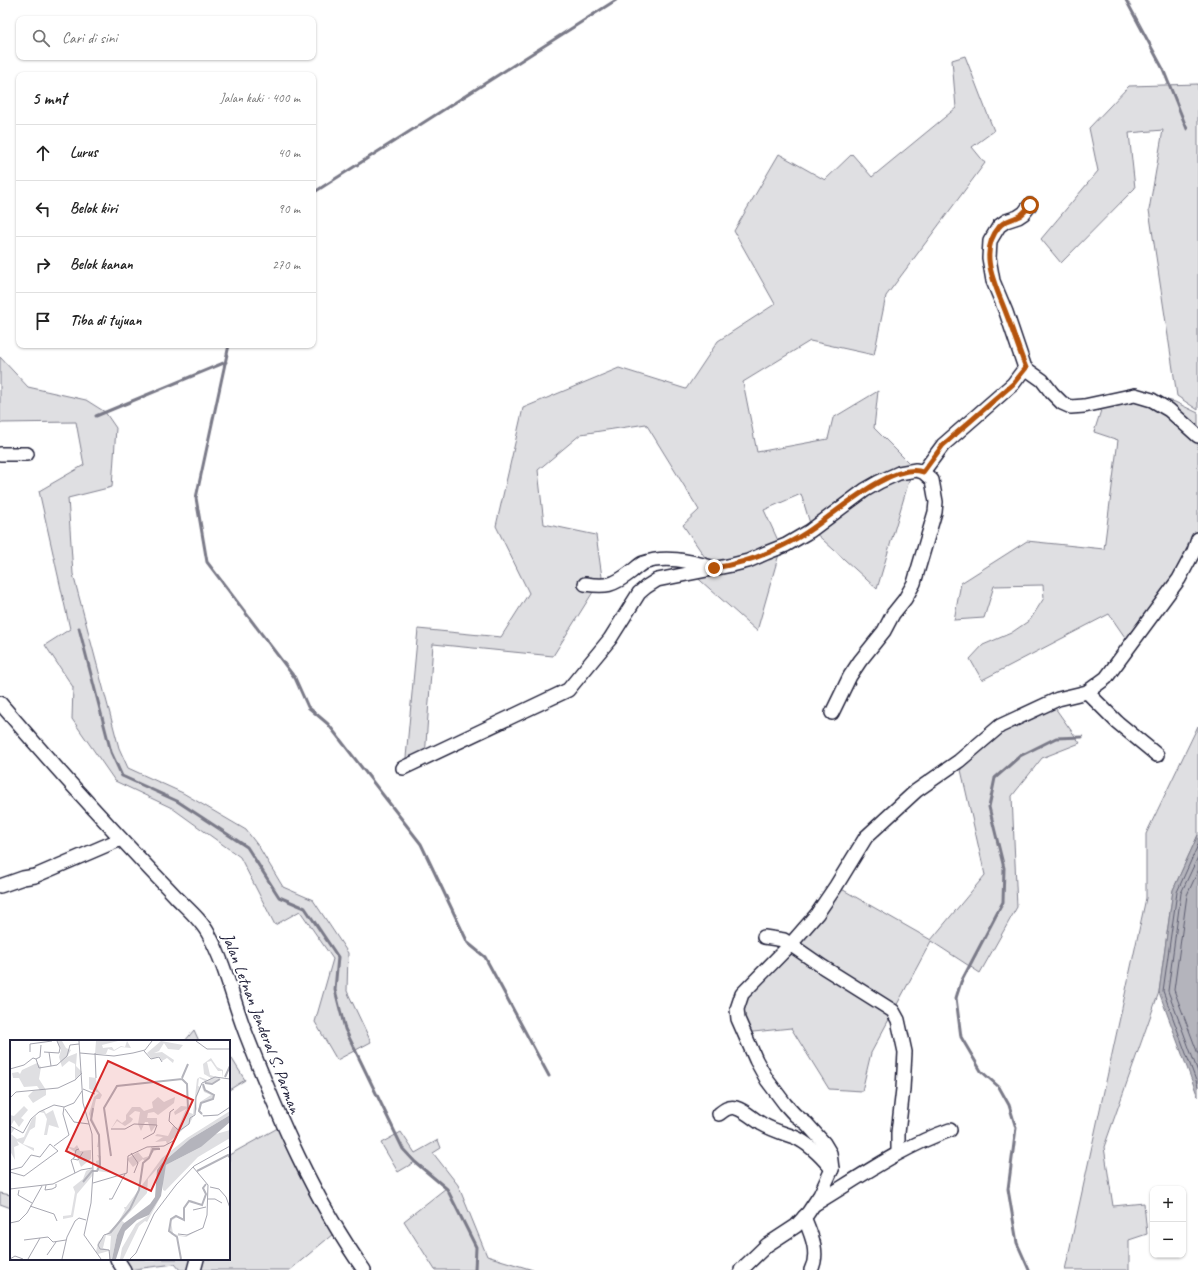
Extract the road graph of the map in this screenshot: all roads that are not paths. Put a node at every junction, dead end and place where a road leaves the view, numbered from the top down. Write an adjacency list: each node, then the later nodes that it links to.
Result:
1 (1030, 205): 2 (street)
2 (1026, 368): 3 (street); 6 (street)
3 (1198, 435)
4 (0, 454): 5 (street)
5 (27, 454)
6 (923, 472): 8 (street); 12 (street)
7 (1198, 539): 10 (street)
8 (714, 568): 9 (street); 14 (street)
9 (584, 584)
10 (1087, 692): 13 (street); 18 (street)
11 (0, 703): 15 (street, Jalan Letnan Jenderal S. Parman)
12 (832, 713)
13 (1157, 756)
14 (402, 768)
15 (121, 839): 16 (street); 29 (street, Jalan Letnan Jenderal S. Parman)
16 (0, 886)
17 (764, 937): 18 (street)
18 (790, 945): 21 (street); 22 (street)
19 (719, 1114): 22 (street)
20 (950, 1130): 21 (street)
21 (898, 1152): 23 (street)
22 (832, 1169): 23 (street)
23 (813, 1205): 24 (street)
24 (804, 1217): 30 (street); 31 (street)
25 (118, 1260): 27 (street)
26 (197, 1260): 28 (street)
27 (124, 1270)
28 (194, 1270)
29 (364, 1270)
30 (741, 1270)
31 (811, 1270)

